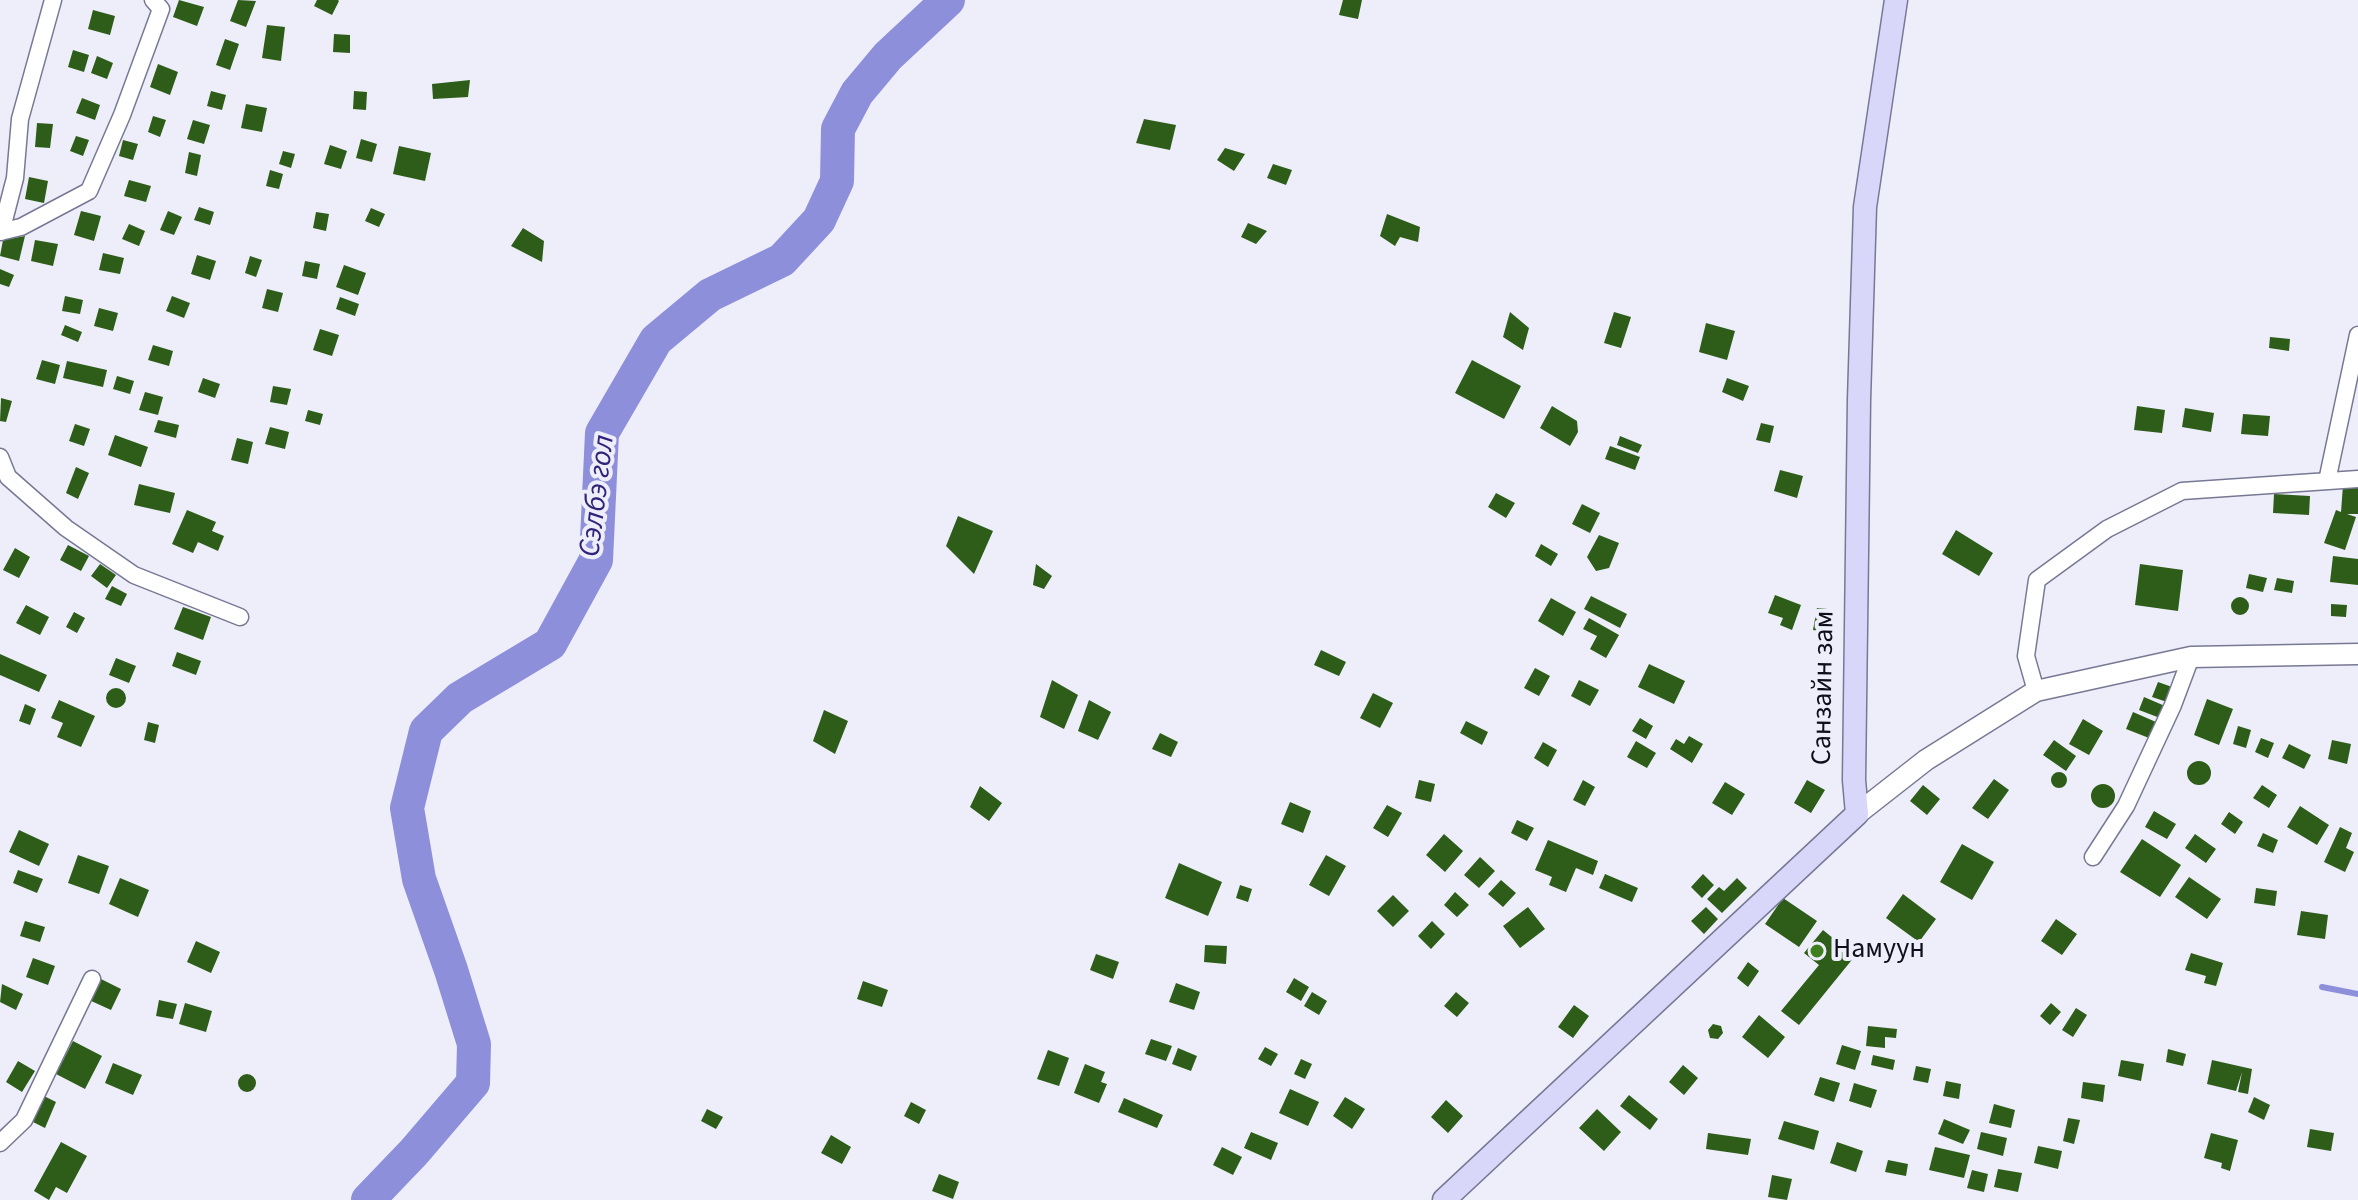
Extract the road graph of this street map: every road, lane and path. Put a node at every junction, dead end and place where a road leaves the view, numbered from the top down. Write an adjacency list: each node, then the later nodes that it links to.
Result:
1 (53, 0): 4 (street)
2 (153, 0): 4 (street)
3 (1896, 0): 13 (main road, Санзайн зам)
4 (1, 232)
5 (2358, 335): 8 (street)
6 (0, 457): 9 (street)
7 (2358, 479): 8 (street)
8 (2327, 481): 12 (street)
9 (240, 617)
10 (2358, 654): 11 (street)
11 (2191, 657): 12 (street); 14 (street)
12 (2036, 691): 13 (street)
13 (1857, 814): 17 (main road)
14 (2093, 857)
15 (92, 979): 16 (street)
16 (0, 1143)
17 (1444, 1200)

